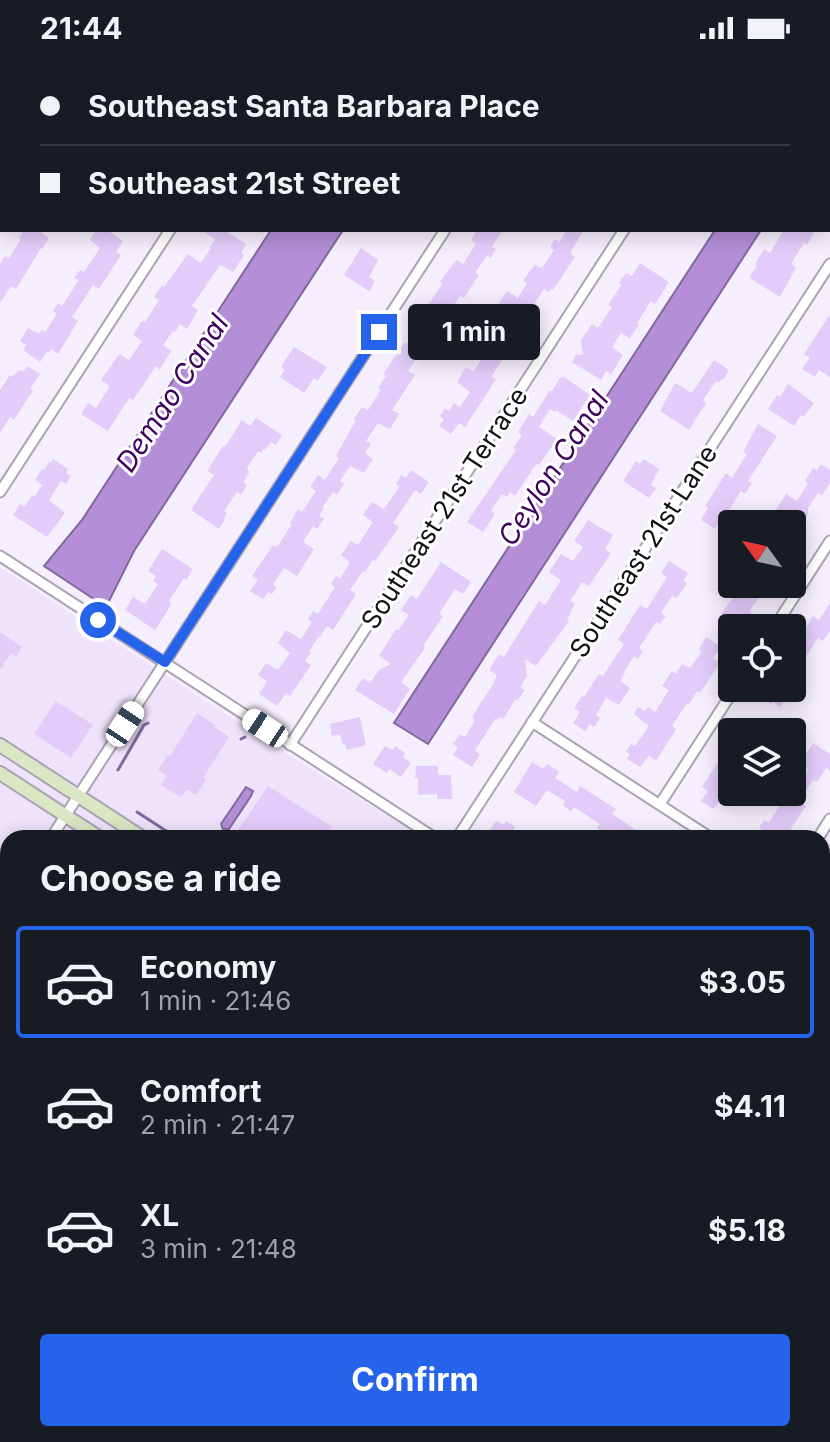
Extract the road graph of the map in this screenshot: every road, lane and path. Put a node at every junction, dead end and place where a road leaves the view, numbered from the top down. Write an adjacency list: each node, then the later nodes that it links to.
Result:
1 (169, 232): 5 (street)
2 (444, 232): 9 (street)
3 (623, 232): 13 (street, Southeast 21st Terrace)
4 (830, 264): 11 (street, Southeast 21st Lane)
5 (0, 492)
6 (830, 541): 8 (street)
7 (0, 556): 9 (street)
8 (783, 614)
9 (165, 662): 13 (street); 15 (street)
10 (726, 702): 16 (street)
11 (532, 722): 16 (street); 22 (street, Southeast 21st Lane)
12 (0, 745): 15 (main road)
13 (290, 745): 21 (street)
14 (0, 773): 17 (main road)
15 (78, 796): 17 (street); 20 (main road)
16 (660, 804): 23 (street)
17 (65, 815): 18 (street); 19 (main road)
18 (56, 830)
19 (88, 830)
20 (131, 830)
21 (423, 830)
22 (462, 830)
23 (699, 830)

